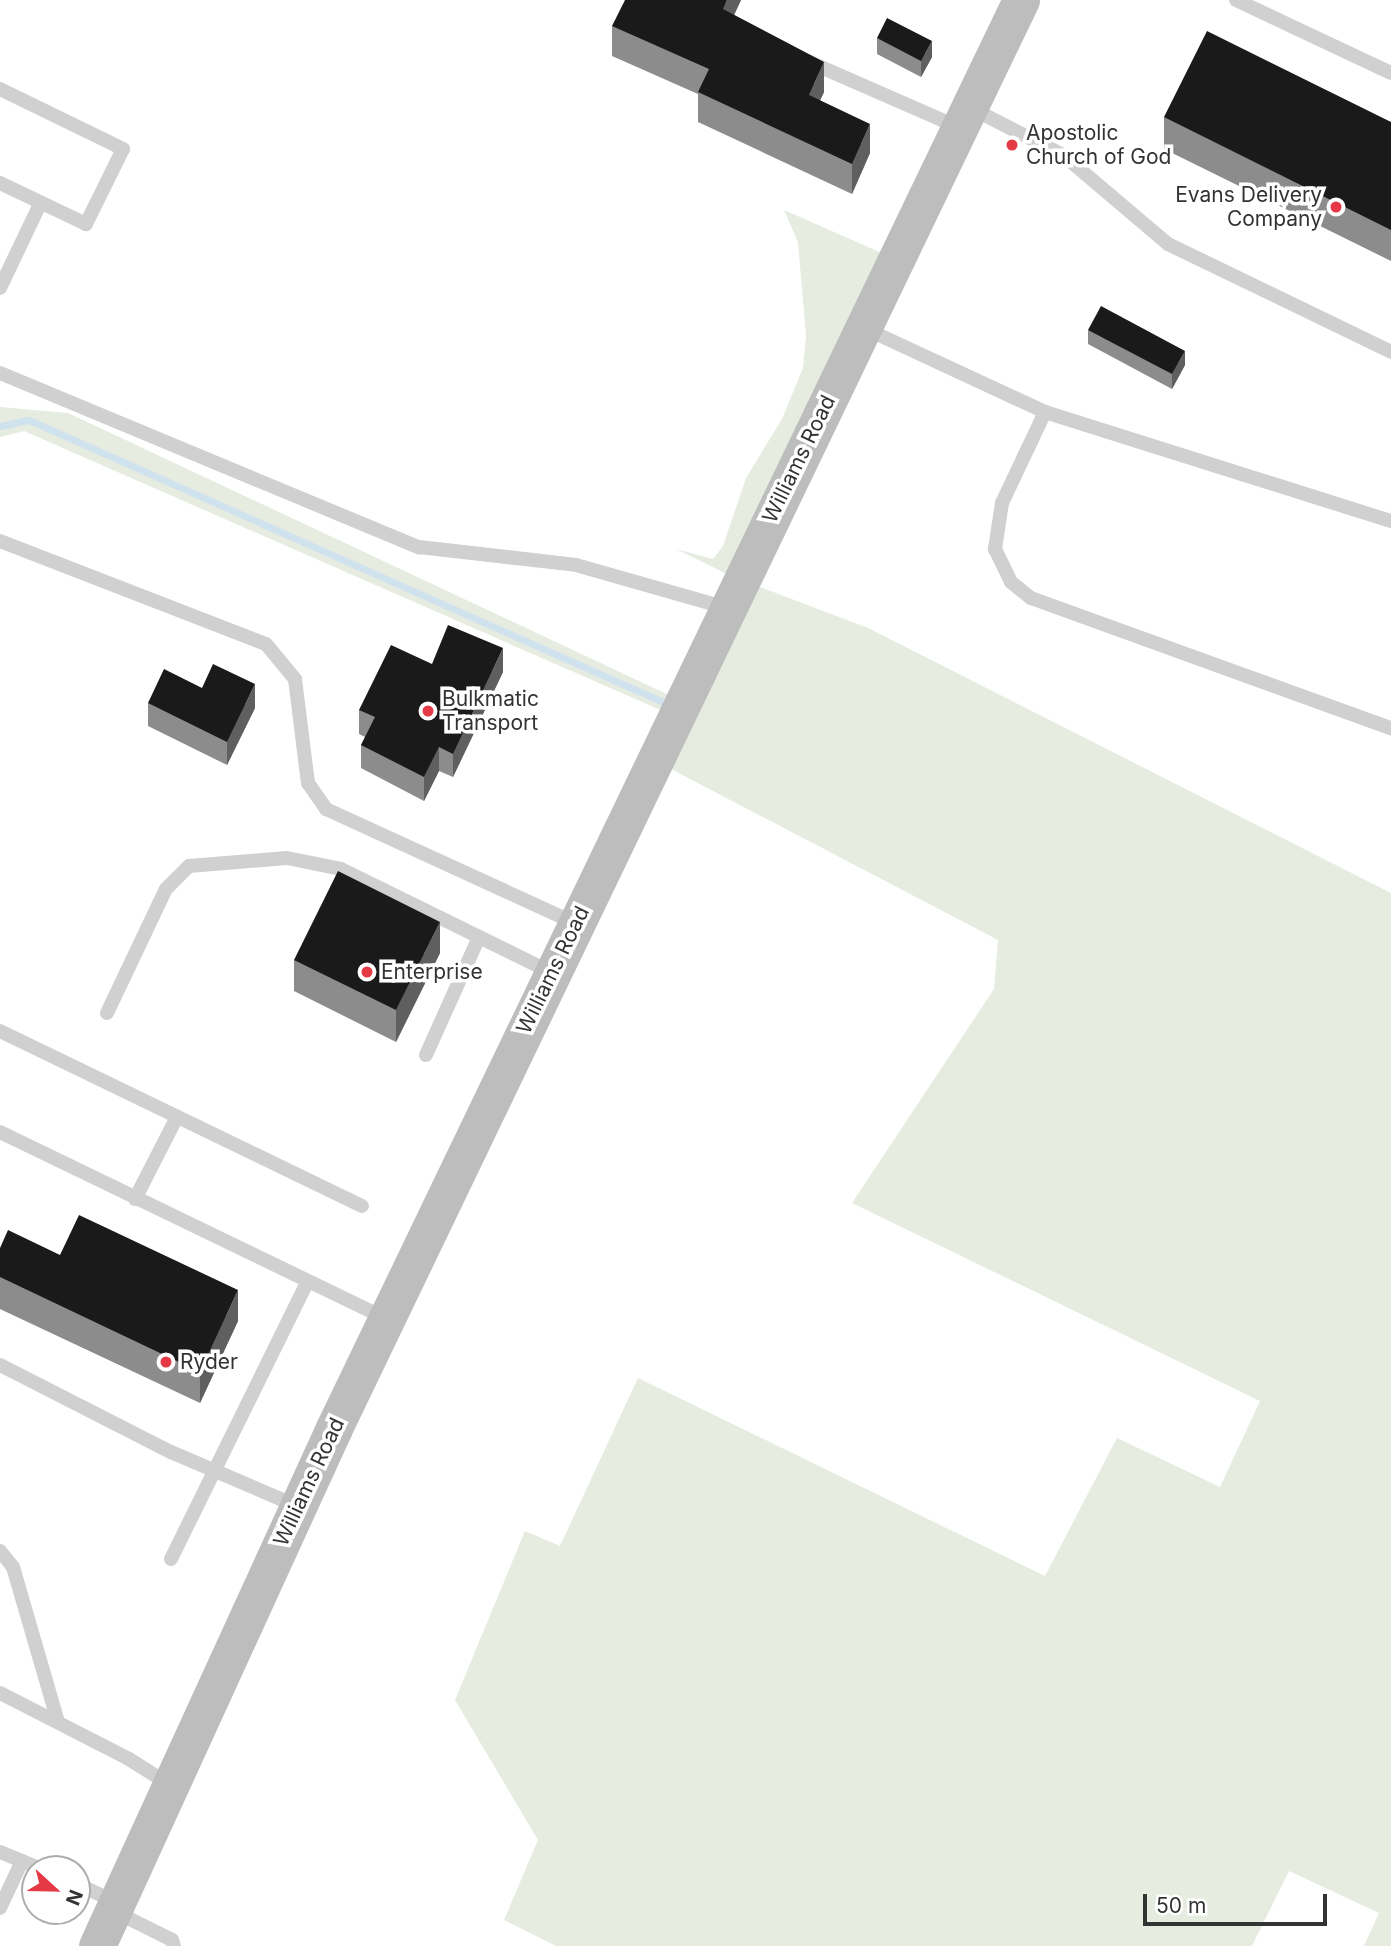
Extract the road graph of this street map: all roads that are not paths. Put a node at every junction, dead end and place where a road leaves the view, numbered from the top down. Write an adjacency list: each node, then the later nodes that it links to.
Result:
1 (1021, 0): 6 (main road, Williams Road)
2 (1236, 0): 4 (lane)
3 (789, 52): 6 (lane)
4 (1391, 73)
5 (0, 89): 8 (lane)
6 (964, 118): 10 (main road, Williams Road); 11 (lane)
7 (0, 183): 8 (lane)
8 (40, 204): 9 (lane)
9 (0, 288)
10 (863, 328): 13 (lane); 16 (main road, Williams Road)
11 (1391, 352)
12 (0, 373): 16 (lane)
13 (1045, 412): 14 (lane); 17 (lane)
14 (1391, 521)
15 (0, 541): 18 (lane)
16 (727, 608): 18 (main road, Williams Road)
17 (1391, 727)
18 (576, 923): 20 (main road, Williams Road)
19 (479, 937): 20 (lane); 21 (lane); 23 (lane)
20 (552, 973): 29 (main road, Williams Road)
21 (107, 1013)
22 (0, 1031): 24 (lane)
23 (426, 1055)
24 (177, 1117): 26 (lane); 27 (lane)
25 (0, 1132): 26 (lane)
26 (135, 1199): 28 (lane)
27 (362, 1206)
28 (307, 1283): 29 (lane); 31 (lane)
29 (387, 1318): 32 (main road, Williams Road)
30 (0, 1365): 31 (lane)
31 (215, 1470): 32 (lane); 34 (lane)
32 (298, 1506): 37 (main road, Williams Road)
33 (0, 1550): 36 (lane)
34 (171, 1559)
35 (0, 1692): 36 (lane)
36 (58, 1722): 37 (lane)
37 (170, 1785): 42 (main road, Williams Road)
38 (0, 1852): 39 (lane)
39 (21, 1861)
40 (21, 1863): 43 (lane)
41 (91, 1892): 42 (lane)
42 (114, 1906): 44 (main road, Williams Road); 45 (lane)
43 (0, 1908)
44 (97, 1946)
45 (174, 1946)

